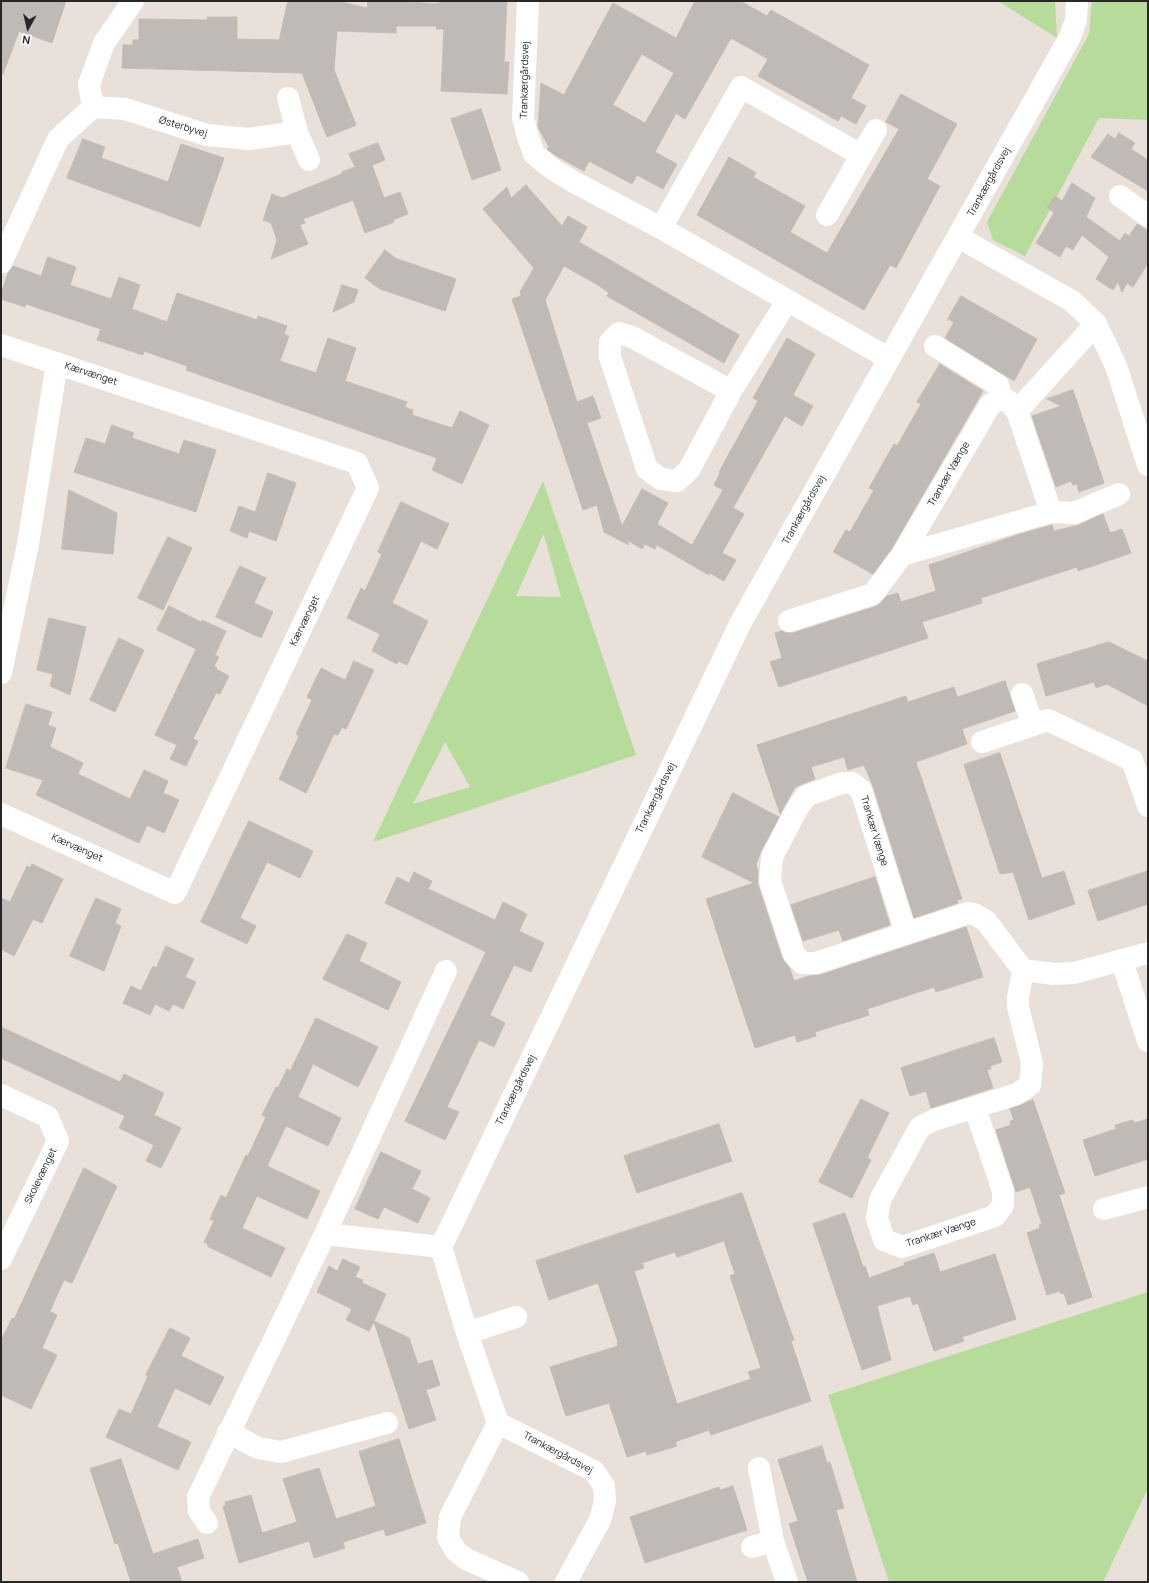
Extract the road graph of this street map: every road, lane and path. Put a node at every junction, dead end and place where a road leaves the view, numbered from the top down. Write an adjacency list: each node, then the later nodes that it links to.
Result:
1 (132, 1): 5 (street)
2 (528, 1): 13 (street, Trankærgårdsvej)
3 (1077, 1): 14 (street, Trankærgårdsvej)
4 (288, 98): 7 (street)
5 (93, 107): 7 (street, Østerbyvej); 15 (street)
6 (876, 130): 8 (street)
7 (297, 132): 9 (street)
8 (861, 155): 11 (street); 13 (street)
9 (309, 160)
10 (1120, 196): 12 (street)
11 (827, 215)
12 (1148, 216)
13 (661, 228): 16 (street, Trankærgårdsvej)
14 (958, 237): 17 (street); 20 (street, Trankærgårdsvej)
15 (1, 263)
16 (787, 301): 20 (street, Trankærgårdsvej); 22 (street)
17 (1096, 324): 23 (street, Trankær Vænge); 24 (street)
18 (1, 345): 21 (street, Kærvænget)
19 (934, 346): 23 (street)
20 (888, 358): 46 (street, Trankærgårdsvej)
21 (57, 363): 29 (street, Kærvænget); 34 (street, Kærvænget)
22 (731, 391): 22 (street)
23 (1009, 405): 26 (street); 27 (street, Trankær Vænge)
24 (1147, 460)
25 (1118, 494): 26 (street)
26 (1051, 512): 27 (street)
27 (902, 555): 28 (street, Trankær Vænge)
28 (789, 620)
29 (1, 673)
30 (1022, 694): 31 (street)
31 (1033, 725): 32 (street); 33 (street)
32 (982, 742)
33 (1148, 806)
34 (1, 814)
35 (906, 933): 35 (street, Trankær Vænge); 38 (street, Trankær Vænge)
36 (1148, 953): 37 (street)
37 (1122, 961): 38 (street); 40 (street)
38 (1023, 970): 42 (street, Trankær Vænge)
39 (446, 971): 45 (street)
40 (1148, 1042)
41 (1, 1095): 47 (street, Skolevænget)
42 (974, 1108): 42 (street, Trankær Vænge)
43 (1148, 1197): 44 (street)
44 (1104, 1209)
45 (325, 1234): 46 (street); 52 (street)
46 (441, 1247): 49 (street)
47 (1, 1259)
48 (516, 1317): 49 (street)
49 (467, 1333): 50 (street)
50 (498, 1422): 57 (street); 58 (street, Trankærgårdsvej)
51 (387, 1423): 52 (street)
52 (228, 1432): 54 (street)
53 (759, 1468): 55 (street)
54 (206, 1523)
55 (773, 1541): 56 (street); 59 (street)
56 (752, 1547)
57 (518, 1582)
58 (566, 1582)
59 (787, 1582)

